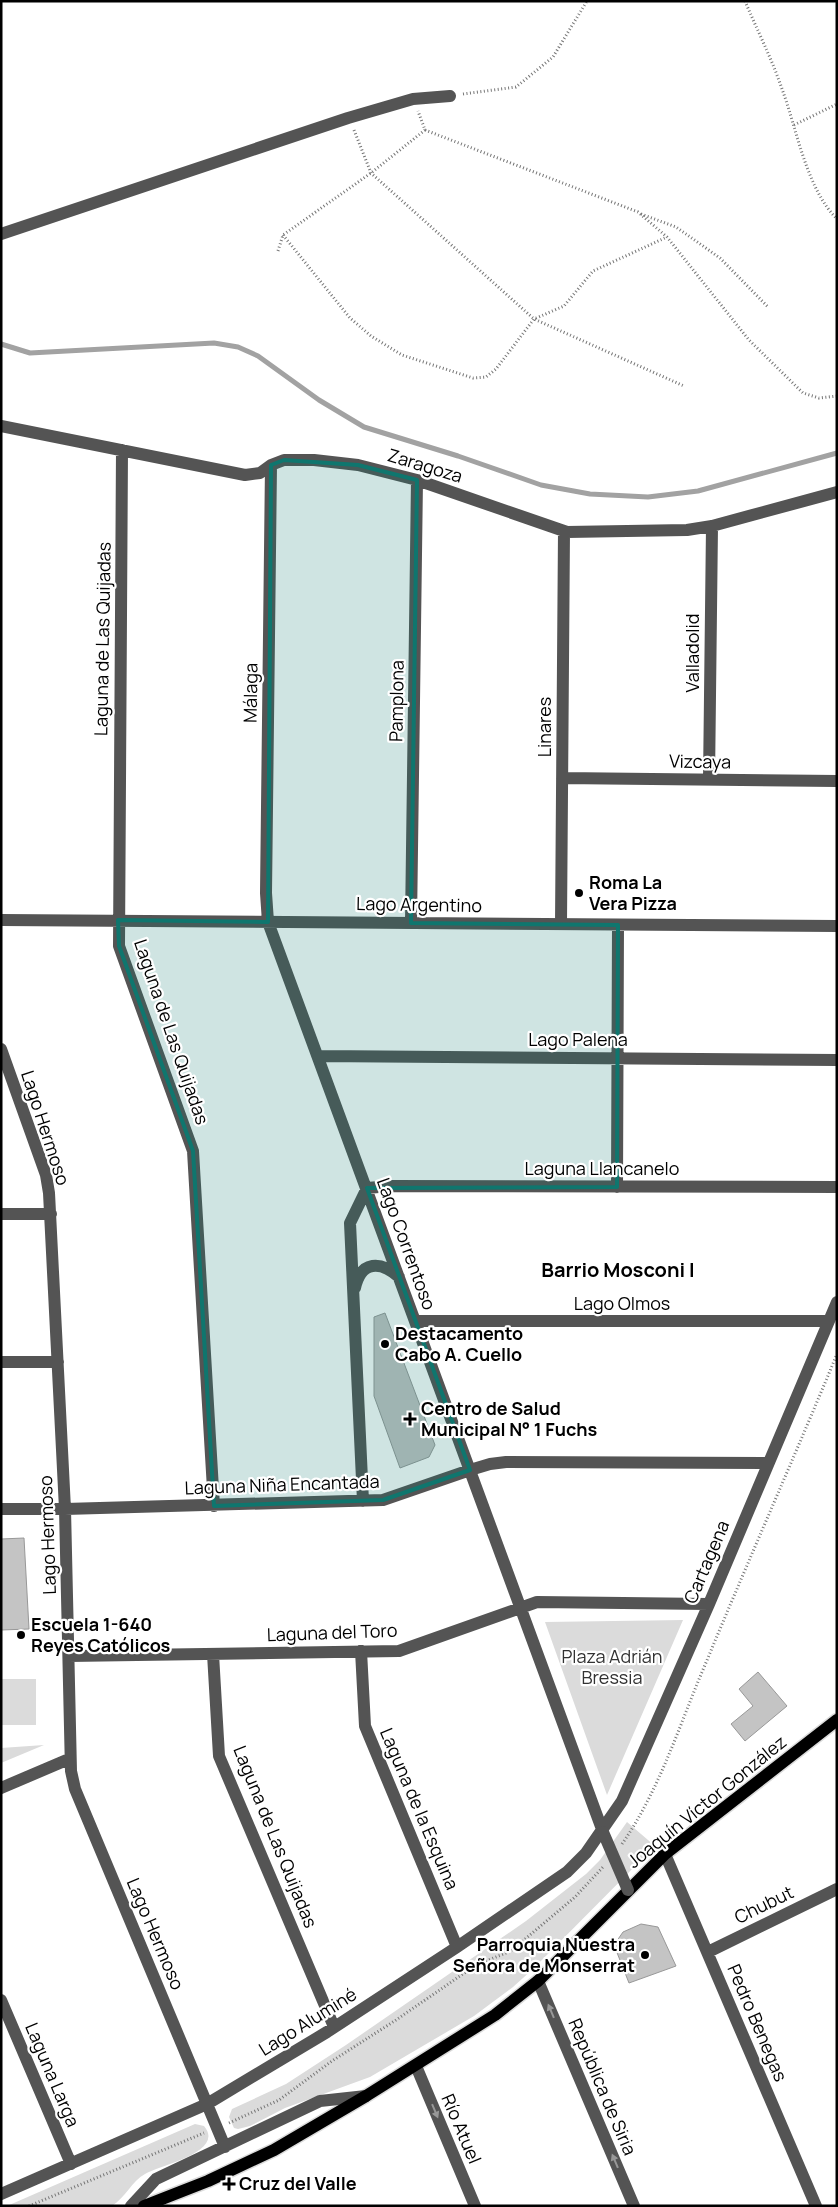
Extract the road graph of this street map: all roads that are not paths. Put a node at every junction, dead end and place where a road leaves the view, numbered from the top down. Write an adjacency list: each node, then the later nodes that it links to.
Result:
1 (450, 96): 2 (street)
2 (1, 234)
3 (1, 426): 4 (street, Zaragoza)
4 (122, 450): 5 (street, Zaragoza); 14 (street, Laguna de Las Quijadas)
5 (271, 465): 6 (street, Zaragoza); 15 (street, Málaga)
6 (417, 480): 9 (street, Zaragoza); 16 (street, Pamplona)
7 (837, 492): 8 (street, Zaragoza)
8 (712, 526): 9 (street, Zaragoza); 11 (street, Valladolid)
9 (564, 531): 10 (street, Linares)
10 (562, 778): 11 (street, Vizcaya); 17 (street, Linares)
11 (710, 780): 12 (street, Vizcaya)
12 (837, 781)
13 (1, 920): 14 (street, Lago Argentino)
14 (118, 920): 15 (street, Lago Argentino); 40 (street, Laguna de Las Quijadas)
15 (268, 922): 16 (street, Lago Argentino); 21 (street, Lago Correntoso)
16 (411, 923): 17 (street, Lago Argentino)
17 (561, 924): 18 (street, Lago Argentino)
18 (618, 925): 19 (street, Lago Argentino); 22 (street)
19 (837, 926)
20 (1, 1050): 24 (street, Lago Hermoso)
21 (318, 1056): 22 (street, Lago Palena); 27 (street, Lago Correntoso)
22 (618, 1058): 23 (street, Lago Palena); 25 (street)
23 (837, 1060)
24 (4, 1064): 29 (street, Lago Hermoso)
25 (617, 1187): 26 (street, Laguna Llancanelo); 27 (street, Laguna Llancanelo)
26 (837, 1187)
27 (367, 1188): 30 (street, Lago Correntoso); 31 (street)
28 (1, 1214): 29 (street)
29 (51, 1214): 36 (street, Lago Hermoso)
30 (400, 1277): 31 (street); 33 (street, Lago Correntoso)
31 (353, 1300): 39 (street)
32 (837, 1302): 34 (street, Cartagena)
33 (416, 1321): 34 (street, Lago Olmos); 38 (street, Lago Correntoso)
34 (828, 1321): 37 (street, Cartagena)
35 (1, 1362): 36 (street)
36 (58, 1362): 42 (street, Lago Hermoso)
37 (768, 1463): 38 (street, Laguna Niña Encantada); 43 (street, Cartagena)
38 (470, 1470): 39 (street, Laguna Niña Encantada); 44 (street, Lago Correntoso)
39 (362, 1501): 40 (street, Laguna Niña Encantada)
40 (214, 1506): 42 (street, Laguna Niña Encantada)
41 (1, 1509): 42 (street, Laguna Niña Encantada)
42 (64, 1509): 47 (street, Lago Hermoso)
43 (709, 1604): 44 (street, Laguna del Toro); 51 (street, Cartagena)
44 (519, 1608): 45 (street, Laguna del Toro); 51 (street, Lago Correntoso)
45 (360, 1651): 46 (street, Laguna del Toro); 55 (street, Laguna de la Esquina)
46 (213, 1654): 47 (street, Laguna del Toro); 60 (street, Laguna de Las Quijadas)
47 (69, 1656): 49 (street, Lago Hermoso)
48 (837, 1720): 52 (main road, Joaquín Víctor González)
49 (69, 1759): 50 (street); 63 (street, Lago Hermoso)
50 (1, 1788)
51 (603, 1832): 54 (street, Lago Correntoso, bridge); 55 (street, Lago Aluminé)
52 (665, 1854): 54 (main road, Joaquín Víctor González); 56 (street, Pedro Benegas)
53 (837, 1889): 56 (street, Chubut)
54 (628, 1890): 57 (main road, Joaquín Víctor González)
55 (457, 1947): 60 (street, Lago Aluminé)
56 (708, 1952): 71 (street, Pedro Benegas)
57 (538, 1981): 61 (main road, Joaquín Víctor González); 70 (street, República de Siria, one-way to 57)
58 (1, 2000): 59 (street, Laguna Larga)
59 (6, 2026): 65 (street, Laguna Larga)
60 (334, 2027): 63 (street, Lago Aluminé)
61 (416, 2066): 62 (main road, Joaquín Víctor González); 69 (street, Río Atuel, one-way to 69)
62 (366, 2096): 64 (street, Joaquín Víctor González); 68 (main road, Joaquín Víctor González)
63 (207, 2104): 64 (street, Lago Hermoso); 65 (street, Lago Aluminé)
64 (225, 2147): 67 (street, Joaquín Víctor González)
65 (71, 2164): 66 (street, Lago Aluminé)
66 (1, 2194)
67 (131, 2206)
68 (144, 2206)
69 (475, 2206)
70 (634, 2206)
71 (816, 2206)

